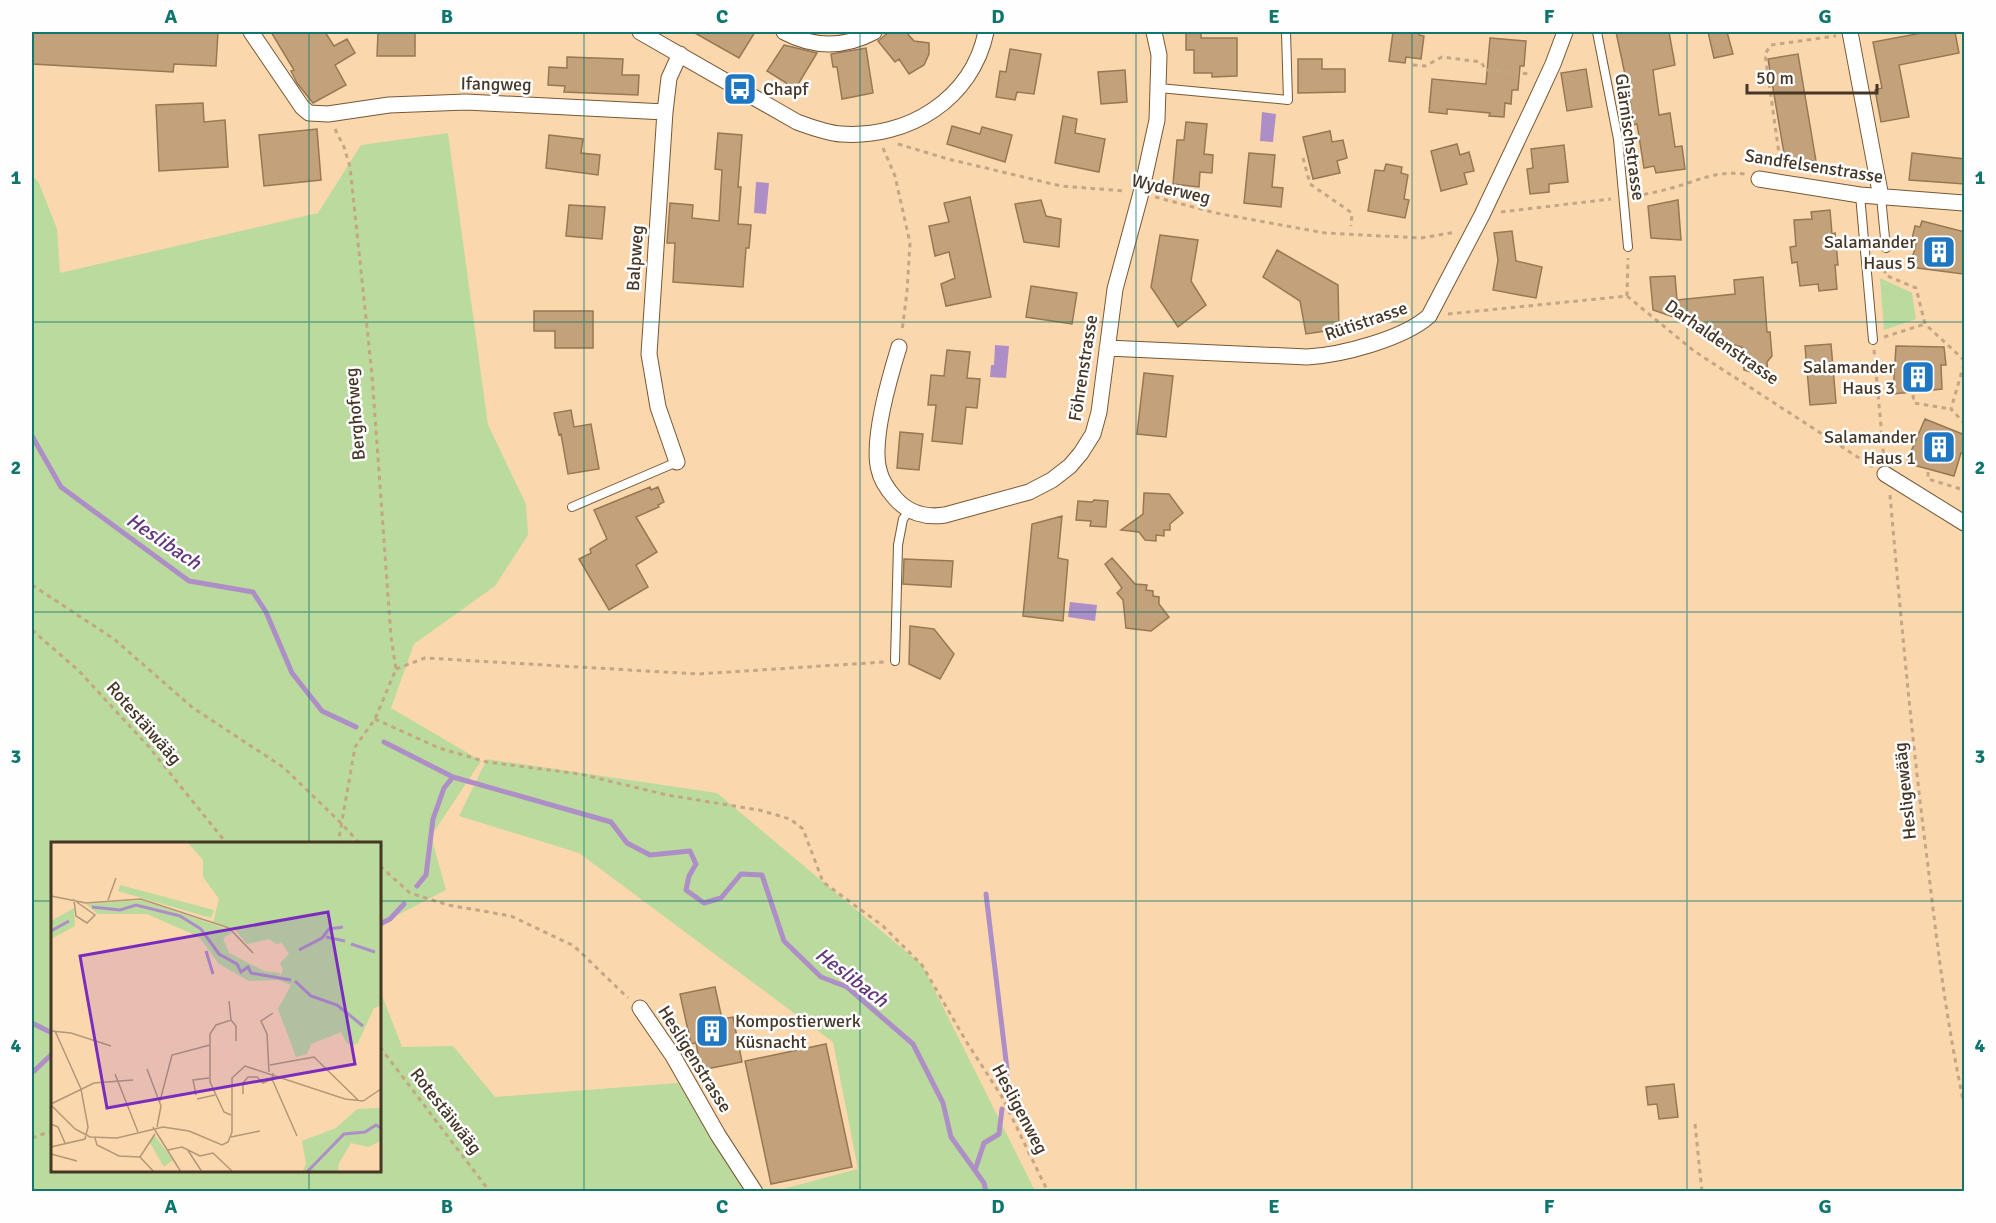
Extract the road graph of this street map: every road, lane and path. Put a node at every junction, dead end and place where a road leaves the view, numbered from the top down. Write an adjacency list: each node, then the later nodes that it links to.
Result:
1 (251, 32): 16 (street)
2 (784, 32): 3 (street)
3 (874, 32)
4 (986, 32): 17 (street)
5 (1154, 32): 14 (street, Föhrenstrasse)
6 (1286, 32): 14 (lane)
7 (1565, 32): 13 (street, Rütistrasse)
8 (1597, 32): 25 (lane, Glärnischstrasse)
9 (1850, 33): 21 (path); 24 (street)
10 (649, 34): 11 (street)
11 (680, 54): 15 (street, Balpweg); 17 (street)
12 (1413, 65): 13 (path)
13 (1548, 75): 27 (street, Rütistrasse)
14 (1159, 88): 22 (street, Föhrenstrasse)
15 (664, 112): 16 (street, Ifangweg); 41 (street, Balpweg)
16 (328, 114): 51 (path, Berghofweg)
17 (864, 134): 35 (path)
18 (896, 144): 22 (path, Wyderweg)
19 (1302, 158): 28 (path)
20 (1759, 179): 21 (street, Sandfelsenstrasse); 25 (path, Sandfelsenstrasse)
21 (1783, 182): 23 (street, Sandfelsenstrasse)
22 (1141, 193): 27 (path, Wyderweg); 36 (street, Föhrenstrasse)
23 (1860, 195): 24 (street, Sandfelsenstrasse); 34 (lane)
24 (1881, 197): 26 (street, Sandfelsenstrasse); 30 (lane)
25 (1625, 198): 27 (path, Sandfelsenstrasse); 29 (lane, Glärnischstrasse)
26 (1965, 203)
27 (1478, 221): 32 (street, Rütistrasse)
28 (1351, 226)
29 (1628, 247): 31 (path)
30 (1886, 248): 33 (path)
31 (1627, 296): 32 (path); 43 (path, Darhaldenstrasse)
32 (1429, 316): 36 (street, Rütistrasse)
33 (1925, 324): 34 (path); 37 (path)
34 (1873, 340): 43 (path, Hesligewääg)
35 (899, 346): 46 (street)
36 (1107, 348): 46 (street, Föhrenstrasse)
37 (1964, 360): 39 (path)
38 (1913, 395): 39 (path)
39 (1951, 409): 40 (path)
40 (1965, 423)
41 (677, 462): 45 (lane)
42 (1928, 472): 44 (path)
43 (1885, 474): 47 (street); 60 (path, Hesligewääg)
44 (1965, 489)
45 (572, 507)
46 (909, 511): 50 (lane)
47 (1965, 523)
48 (32, 585): 53 (path)
49 (32, 630): 54 (path, Rotestäiwääg)
50 (895, 662): 51 (path)
51 (396, 669): 52 (path)
52 (375, 719): 53 (path); 66 (path, Hesligenweg)
53 (342, 824): 55 (path); 56 (path)
54 (226, 842)
55 (338, 842)
56 (359, 842)
57 (381, 867): 58 (path)
58 (640, 1008): 65 (street, Hesligenstrasse)
59 (381, 1048): 64 (path, Rotestäiwääg)
60 (1965, 1104)
61 (1695, 1124): 67 (path)
62 (51, 1131): 63 (path)
63 (32, 1138)
64 (490, 1191)
65 (755, 1191)
66 (1048, 1191)
67 (1702, 1191)

